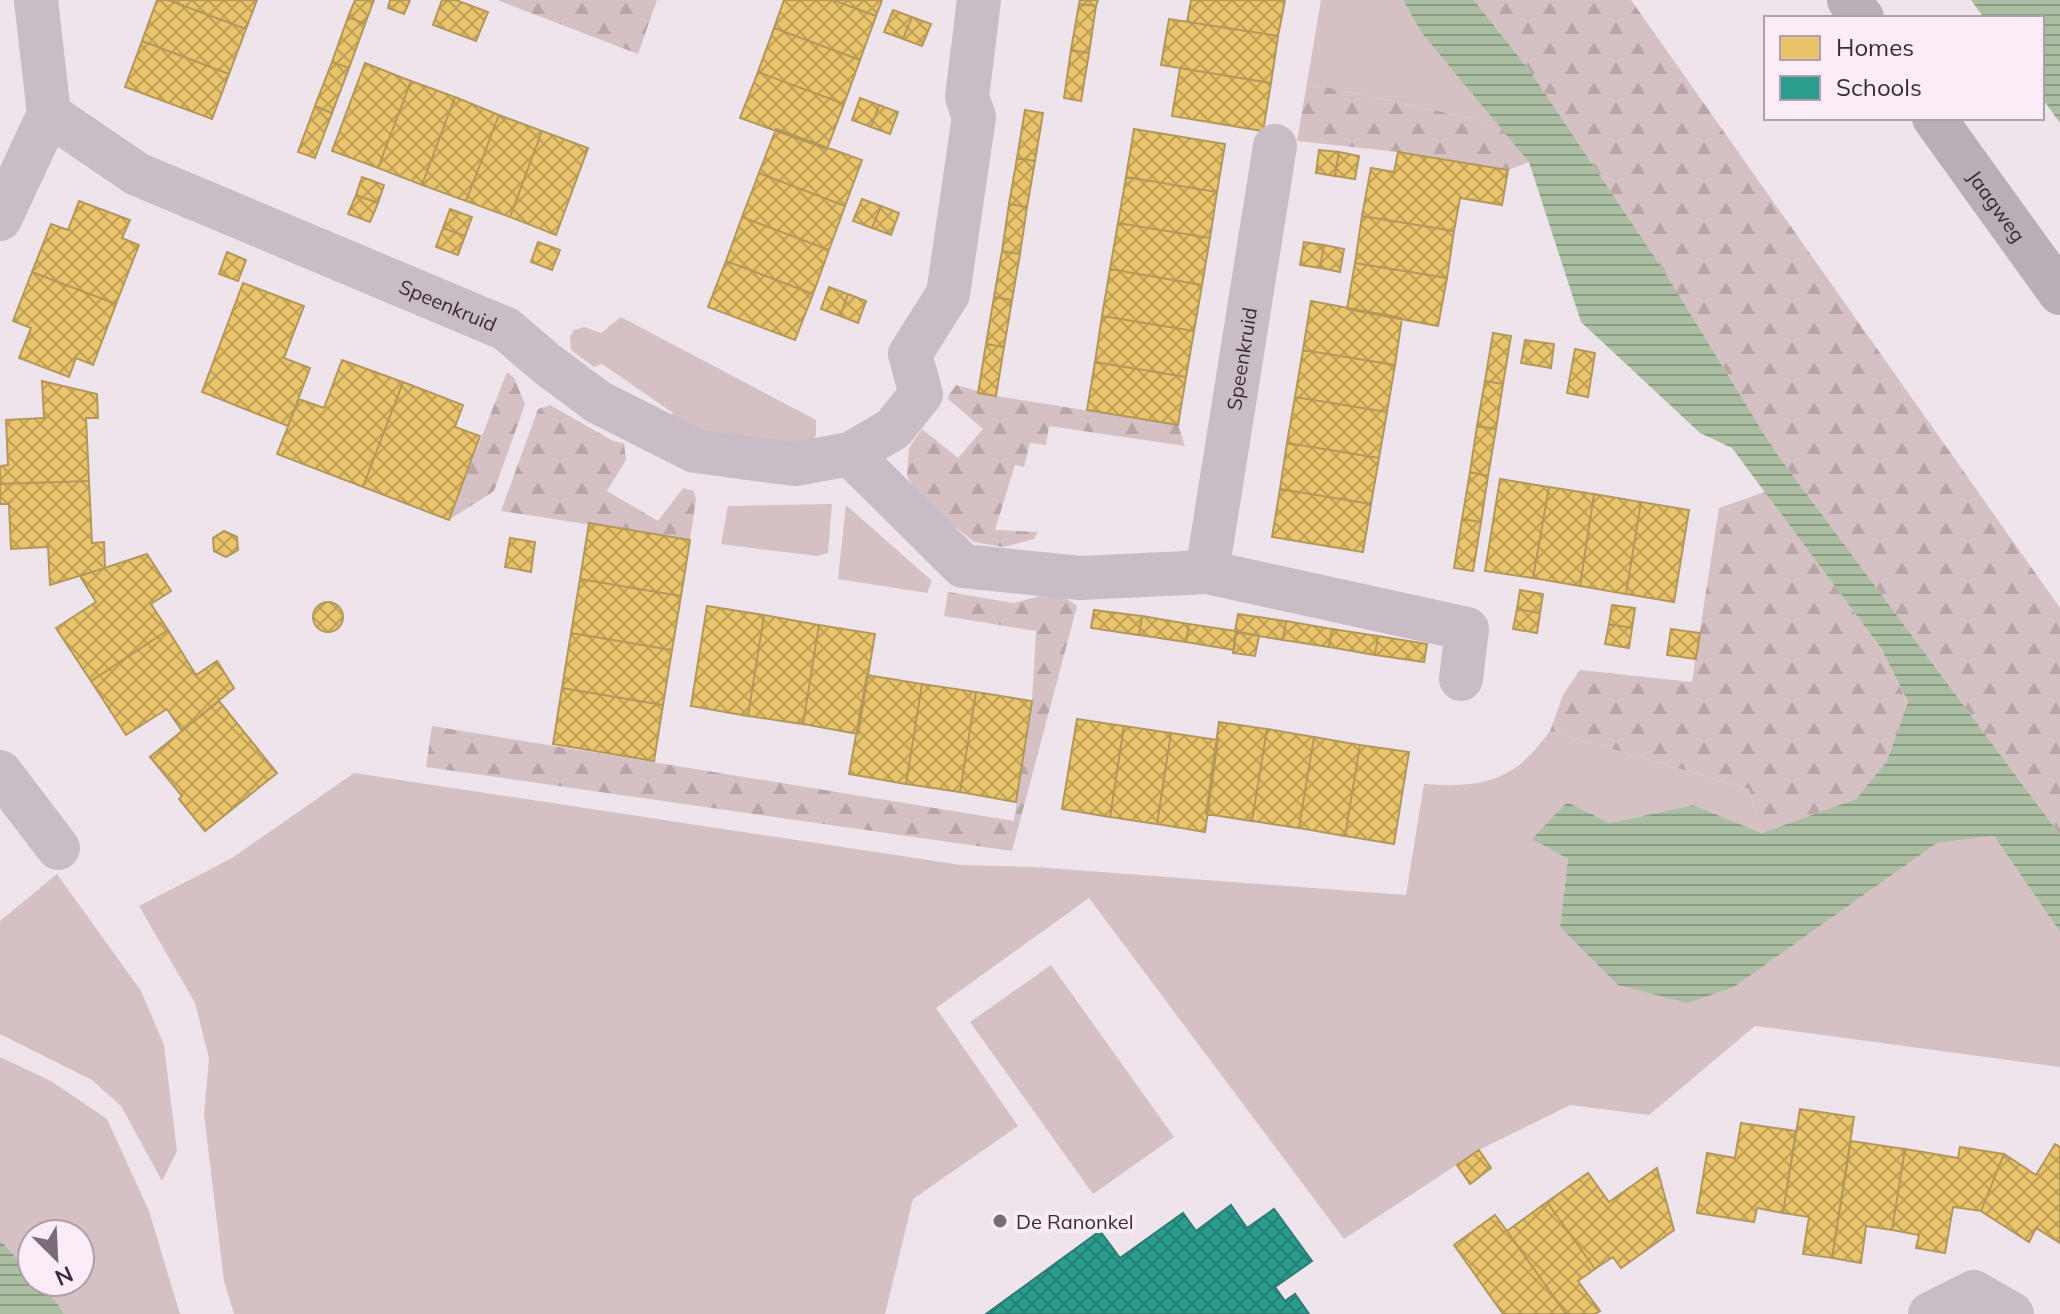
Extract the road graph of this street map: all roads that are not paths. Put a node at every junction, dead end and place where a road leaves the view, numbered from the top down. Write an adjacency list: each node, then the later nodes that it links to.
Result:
1 (36, 0): 3 (street)
2 (979, 0): 8 (street, Speenkruid)
3 (49, 114): 6 (street); 8 (street, Speenkruid)
4 (1935, 120): 7 (main road, Jaagweg)
5 (1275, 146): 9 (street, Speenkruid)
6 (0, 219)
7 (2060, 293)
8 (850, 454): 9 (street)
9 (1207, 572): 10 (street)
10 (1461, 679)
11 (0, 772): 12 (street)
12 (58, 848)
13 (1930, 1314): 14 (street)
14 (2012, 1314)

